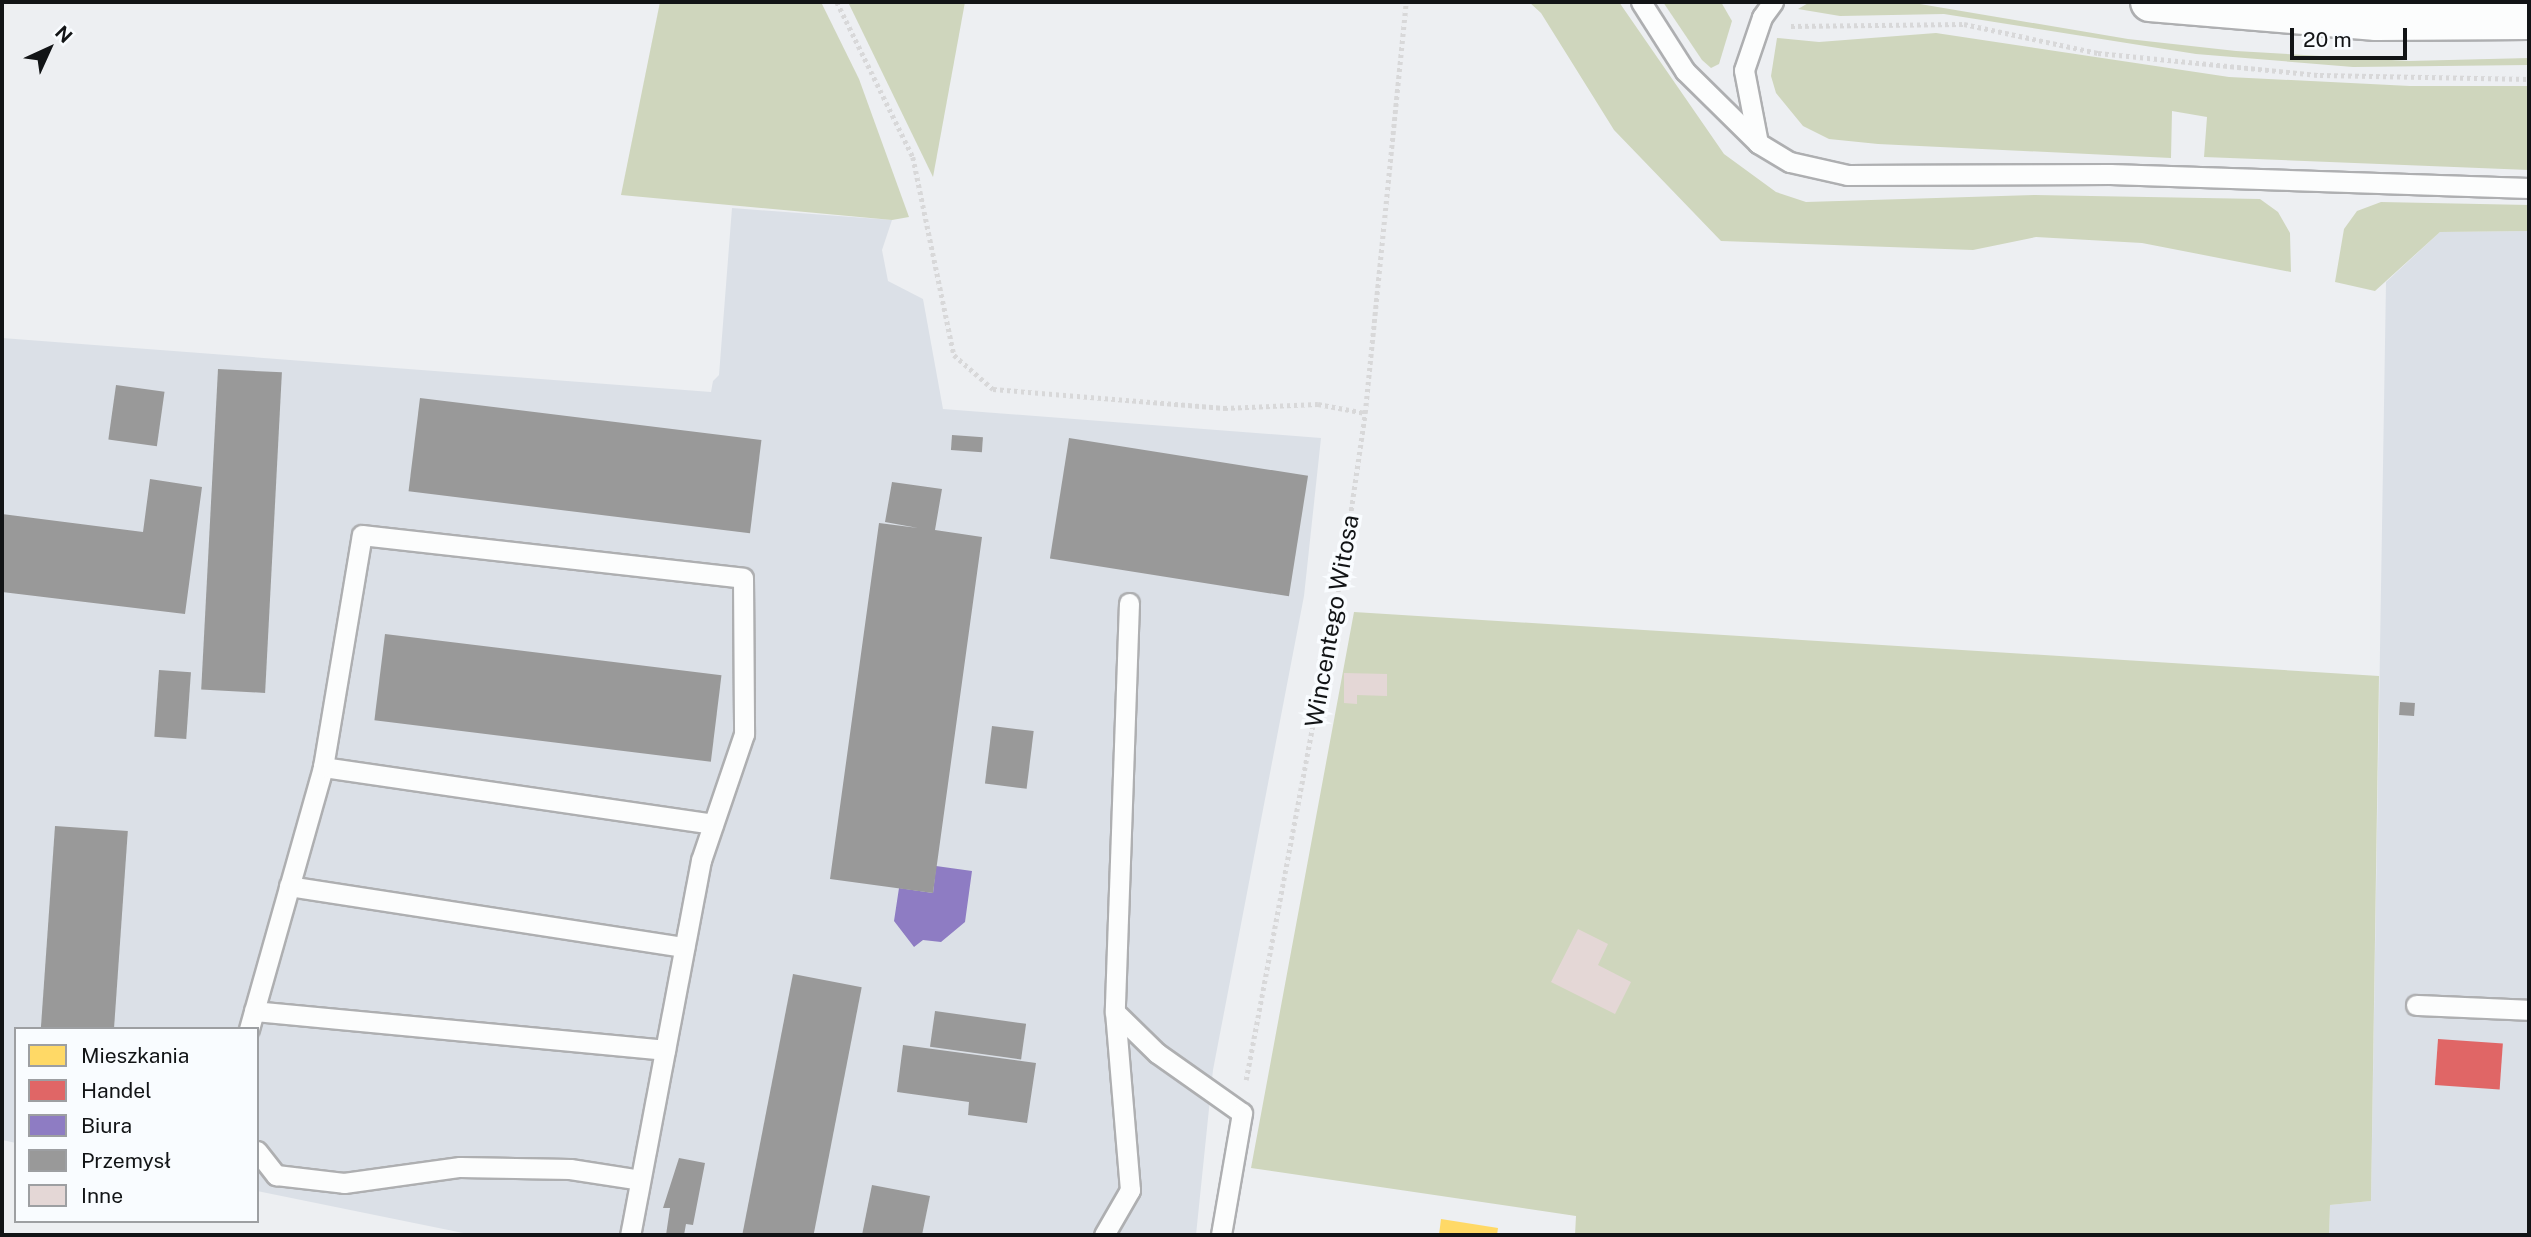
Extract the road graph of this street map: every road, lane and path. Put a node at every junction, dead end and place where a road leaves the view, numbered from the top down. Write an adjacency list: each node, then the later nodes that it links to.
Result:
1 (837, 2): 10 (path)
2 (1406, 2): 10 (path, Wincentego Witosa)
3 (1641, 2): 8 (lane)
4 (2150, 2): 6 (main road)
5 (1768, 9): 7 (path); 8 (lane)
6 (2529, 20)
7 (2529, 79)
8 (1758, 143): 9 (lane)
9 (2529, 188)
10 (1365, 413): 21 (path, Wincentego Witosa)
11 (1129, 603): 18 (lane)
12 (323, 768): 13 (lane); 13 (lane); 14 (lane)
13 (713, 824): 15 (lane)
14 (289, 886): 15 (lane); 19 (lane)
15 (684, 947): 20 (lane)
16 (2416, 1005): 17 (lane)
17 (2529, 1010)
18 (1115, 1012): 21 (lane); 25 (lane)
19 (251, 1020): 20 (lane)
20 (665, 1051): 23 (lane)
21 (1242, 1114): 26 (lane)
22 (259, 1154): 23 (lane)
23 (640, 1180): 24 (lane)
24 (630, 1235)
25 (1104, 1235)
26 (1221, 1235)

